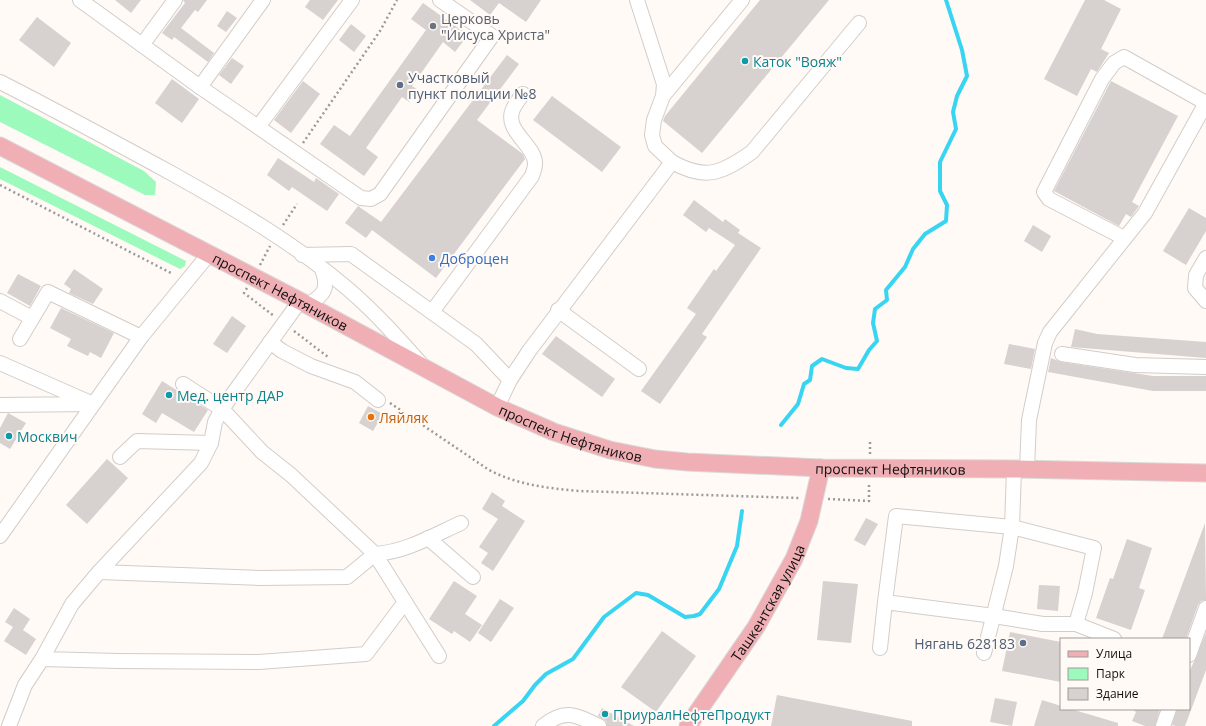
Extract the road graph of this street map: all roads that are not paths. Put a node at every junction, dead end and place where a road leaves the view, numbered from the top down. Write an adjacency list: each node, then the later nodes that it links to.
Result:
1 (175, 0): 9 (street)
2 (263, 0): 11 (street)
3 (352, 0): 14 (street)
4 (440, 0): 14 (street)
5 (636, 0): 13 (street)
6 (742, 0): 13 (street)
7 (83, 1): 9 (street)
8 (859, 23): 16 (street)
9 (142, 45): 11 (street)
10 (0, 82): 19 (street)
11 (200, 87): 14 (street)
12 (524, 94): 26 (street)
13 (663, 96): 16 (street)
14 (258, 127)
15 (0, 146): 18 (main road, проспект Нефтяников)
16 (672, 162): 25 (street)
17 (1124, 238): 17 (street); 46 (street)
18 (209, 254): 24 (main road, проспект Нефтяников); 28 (street)
19 (302, 255): 21 (street); 26 (street)
20 (1206, 258): 23 (street)
21 (322, 269): 24 (street); 33 (street)
22 (0, 301): 27 (street)
23 (1206, 301)
24 (304, 303): 30 (street); 33 (main road, проспект Нефтяников)
25 (558, 310): 35 (street); 36 (street)
26 (432, 312): 36 (street)
27 (32, 318): 28 (street); 29 (street)
28 (142, 337): 40 (street)
29 (20, 339)
30 (270, 342): 38 (street); 42 (street)
31 (1062, 354): 34 (street)
32 (0, 363): 40 (street)
33 (424, 366): 41 (main road, проспект Нефтяников)
34 (1206, 367)
35 (639, 369)
36 (510, 380): 41 (street)
37 (183, 384): 42 (street)
38 (378, 400)
39 (0, 404): 40 (street)
40 (93, 404): 50 (street)
41 (497, 407): 45 (main road, проспект Нефтяников)
42 (218, 416): 43 (street); 52 (street)
43 (211, 443): 44 (street); 53 (street)
44 (120, 457)
45 (822, 468): 46 (main road, проспект Нефтяников); 70 (main road, Ташкентская улица)
46 (1021, 469): 47 (main road, проспект Нефтяников); 49 (street)
47 (1206, 474)
48 (461, 523): 51 (street)
49 (1012, 527): 56 (street); 58 (street); 59 (street)
50 (0, 536)
51 (428, 538): 52 (street); 54 (street)
52 (375, 554): 53 (street); 55 (street)
53 (99, 572): 65 (street)
54 (473, 577)
55 (405, 602): 64 (street); 65 (street)
56 (885, 602): 58 (street); 61 (street)
57 (1206, 608): 62 (street)
58 (994, 616): 59 (street); 63 (street)
59 (1076, 624): 60 (street)
60 (1107, 638)
61 (880, 648)
62 (1190, 652)
63 (984, 653)
64 (439, 656)
65 (42, 659): 67 (street)
66 (1169, 710): 71 (street)
67 (9, 726)
68 (543, 726): 69 (street)
69 (599, 726)
70 (688, 726)
71 (1163, 726)

